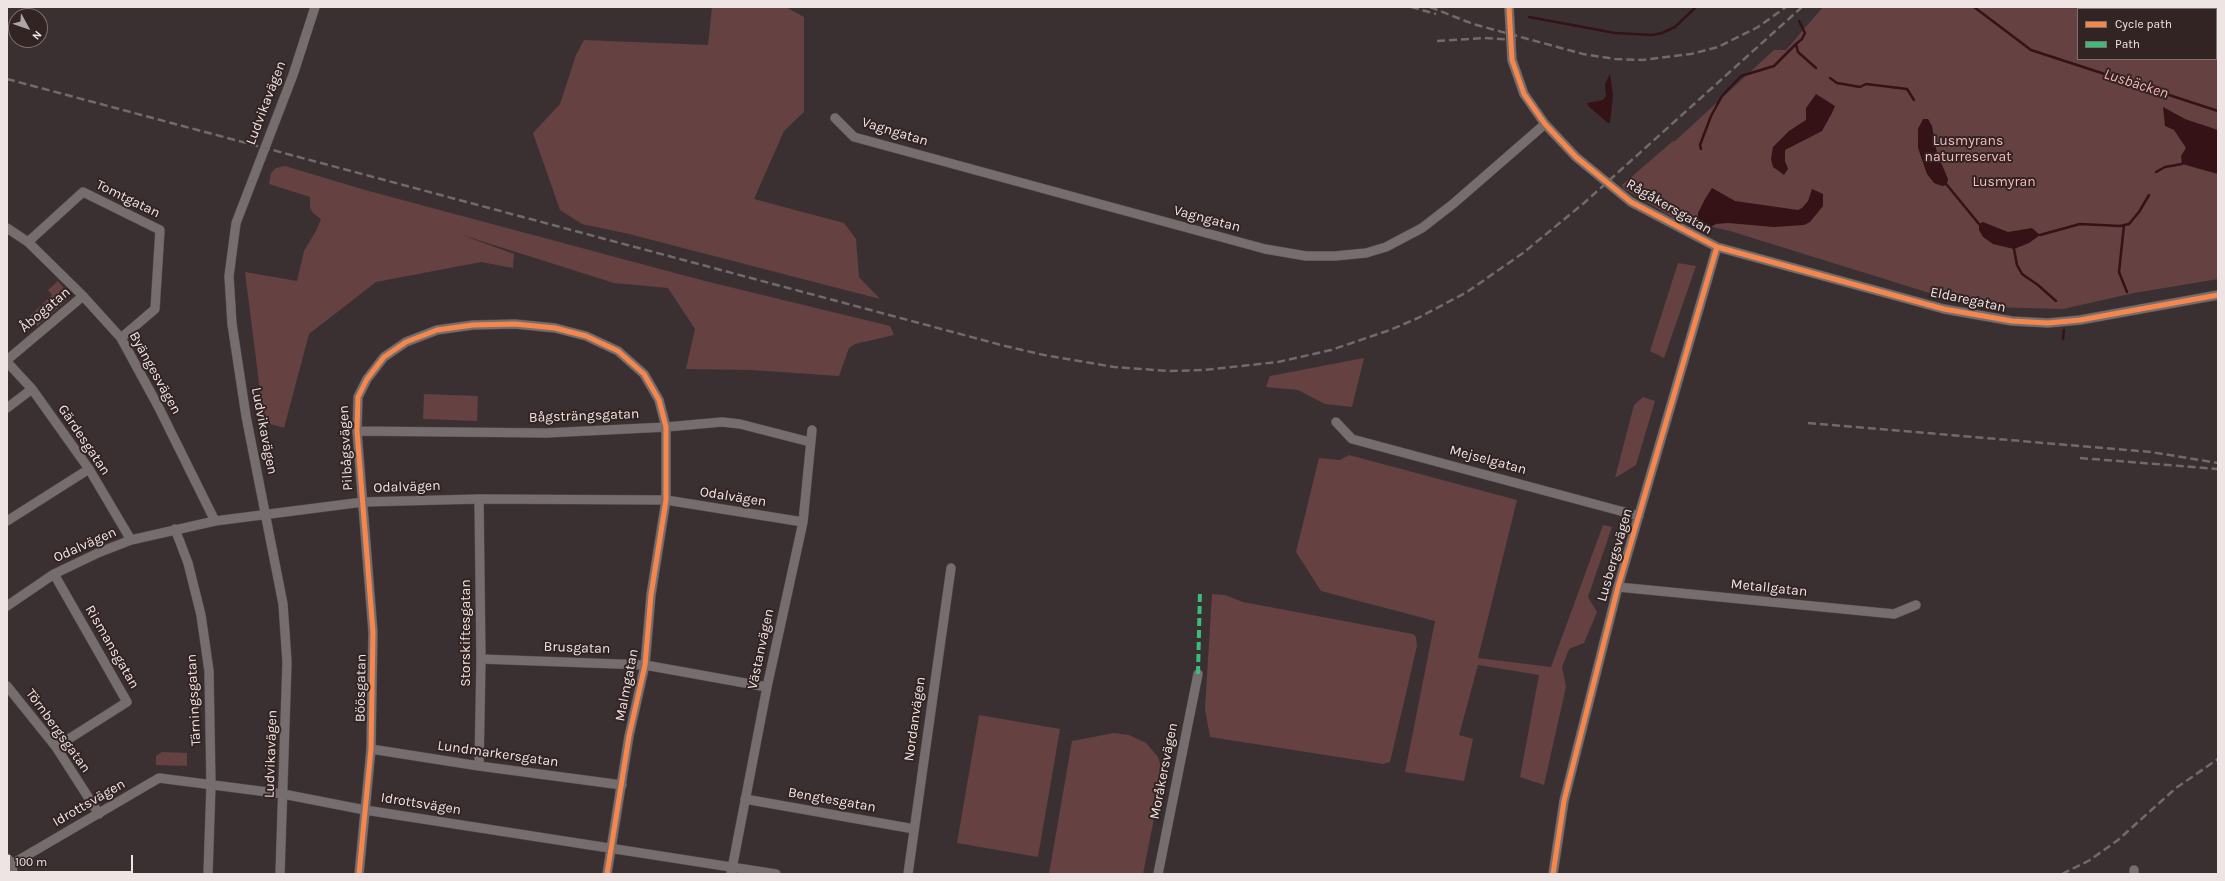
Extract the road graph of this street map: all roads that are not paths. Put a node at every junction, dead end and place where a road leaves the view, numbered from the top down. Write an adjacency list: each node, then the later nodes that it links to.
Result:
1 (315, 7): 23 (street, Ludvikavägen)
2 (1508, 7): 4 (street, Rågåkersgatan)
3 (834, 118): 4 (street, Vagngatan)
4 (1546, 124): 7 (street, Rågåkersgatan)
5 (7, 228): 6 (street, Byängesvägen)
6 (28, 242): 9 (street, Byängesvägen); 10 (street, Tomtgatan)
7 (1717, 247): 8 (street, Eldaregatan); 24 (street, Lusbergsvägen)
8 (2218, 295)
9 (83, 296): 10 (street, Byängesvägen); 11 (street, Åbogatan)
10 (121, 338): 25 (street, Byängesvägen)
11 (7, 361): 12 (street, Gärdesgatan)
12 (32, 390): 13 (street); 19 (street, Gärdesgatan)
13 (7, 408)
14 (1336, 422): 24 (street, Mejselgatan)
15 (666, 427): 17 (street, Bågsträngsgatan); 17 (street, Pilbågsvägen); 18 (street, Bågsträngsgatan); 21 (street, Pilbågsvägen)
16 (812, 430): 18 (street, Västanvägen)
17 (357, 431): 22 (street, Pilbågsvägen)
18 (810, 442): 27 (street, Västanvägen)
19 (88, 469): 26 (street); 29 (street, Gärdesgatan)
20 (479, 499): 21 (street, Odalvägen); 22 (street, Odalvägen); 35 (street, Storskiftesgatan)
21 (666, 500): 27 (street, Odalvägen); 36 (street, Malmgatan)
22 (363, 502): 23 (street, Odalvägen); 41 (street, Böösgatan)
23 (267, 514): 25 (street, Odalvägen); 45 (street, Ludvikavägen)
24 (1639, 516): 32 (street, Lusbergsvägen)
25 (215, 521): 28 (street, Odalvägen)
26 (7, 522)
27 (803, 522): 39 (street, Västanvägen)
28 (176, 529): 29 (street, Odalvägen); 43 (street, Tärningsgatan)
29 (131, 540): 31 (street, Odalvägen)
30 (951, 568): 49 (street, Nordanvägen)
31 (54, 574): 34 (street, Odalvägen); 40 (street, Rismansgatan)
32 (1618, 587): 33 (street, Metallgatan); 61 (street, Lusbergsvägen)
33 (1916, 605)
34 (7, 606)
35 (480, 659): 36 (street, Brusgatan); 42 (street, Storskiftesgatan)
36 (645, 665): 39 (street, Brusgatan); 44 (street, Malmgatan)
37 (1198, 674): 60 (street, Moråkersvägen)
38 (7, 686): 40 (street, Törnbergsgatan)
39 (767, 687): 46 (street, Västanvägen)
40 (56, 747): 48 (street, Törnbergsgatan)
41 (371, 749): 42 (street, Lundmarkersgatan); 47 (street, Böösgatan)
42 (479, 766): 44 (street, Lundmarkersgatan)
43 (211, 785): 45 (street, Idrottsvägen); 48 (street, Idrottsvägen); 54 (street, Tärningsgatan)
44 (622, 785): 50 (street, Malmgatan)
45 (283, 794): 47 (street, Idrottsvägen); 55 (street, Ludvikavägen)
46 (745, 799): 49 (street, Bengtesgatan); 52 (street, Västanvägen)
47 (365, 810): 50 (street, Idrottsvägen); 56 (street, Böösgatan)
48 (99, 814): 51 (street, Idrottsvägen)
49 (914, 829): 59 (street, Nordanvägen)
50 (612, 848): 52 (street, Idrottsvägen); 57 (street, Malmgatan)
51 (10, 861): 53 (street)
52 (731, 870): 58 (street, Idrottsvägen)
53 (13, 874)
54 (208, 874)
55 (280, 874)
56 (359, 874)
57 (607, 874)
58 (776, 874)
59 (908, 874)
60 (1158, 874)
61 (1553, 874)

